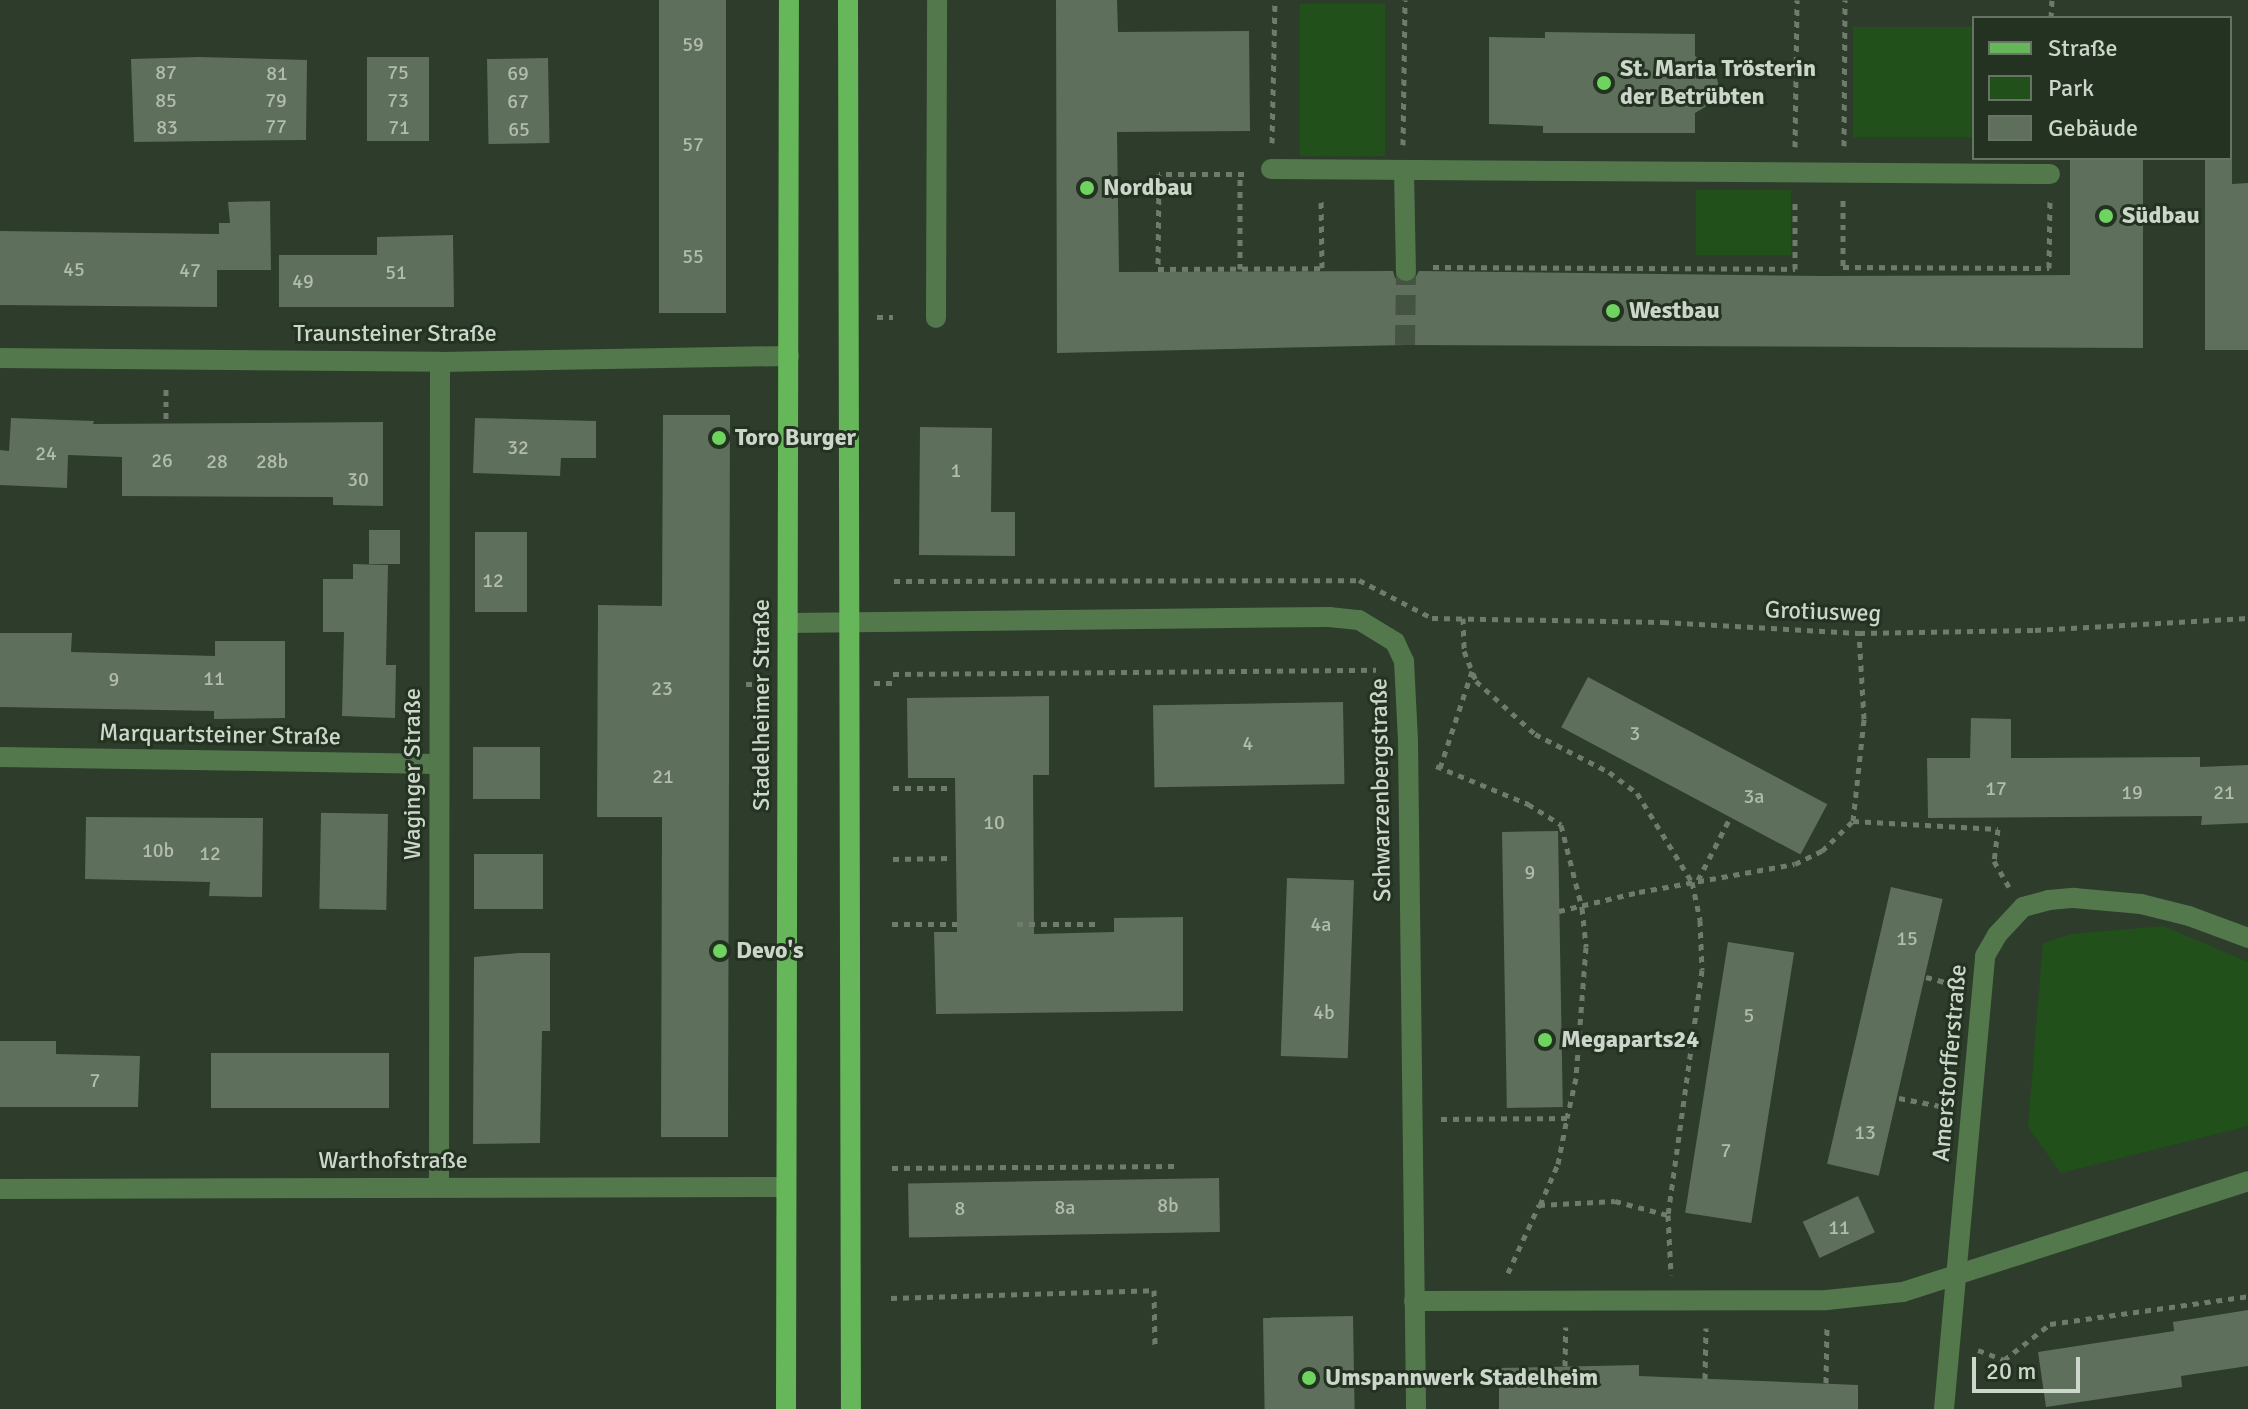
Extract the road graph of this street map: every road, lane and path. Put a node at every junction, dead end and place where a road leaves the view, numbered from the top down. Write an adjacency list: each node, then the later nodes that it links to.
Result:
1 (789, 0): 18 (main road, Stadelheimer Straße)
2 (848, 0): 24 (main road)
3 (937, 0): 17 (street)
4 (1275, 0): 8 (path)
5 (1405, 0): 10 (path)
6 (1797, 0): 11 (path)
7 (1845, 0): 12 (path)
8 (1271, 169): 9 (street); 14 (path)
9 (1321, 169): 10 (street); 15 (path)
10 (1404, 170): 11 (street); 16 (street)
11 (1795, 172): 12 (street); 16 (path)
12 (1843, 173): 13 (street); 13 (path)
13 (2050, 174)
14 (1240, 175): 15 (path); 15 (path)
15 (1240, 269)
16 (1406, 269)
17 (936, 318)
18 (789, 356): 20 (street, Traunsteiner Straße); 25 (main road, Stadelheimer Straße)
19 (0, 358): 20 (street, Traunsteiner Straße)
20 (440, 362): 32 (street, Waginger Straße)
21 (894, 581): 22 (path, Grotiusweg)
22 (1463, 618): 26 (path, Grotiusweg); 28 (path)
23 (2248, 618): 26 (path, Grotiusweg)
24 (849, 622): 25 (street, Schwarzenbergstraße); 27 (street, Schwarzenbergstraße); 78 (main road)
25 (788, 623): 59 (main road, Stadelheimer Straße)
26 (1859, 633): 37 (path)
27 (1404, 661): 29 (path); 31 (street, Schwarzenbergstraße)
28 (1472, 671): 33 (path); 40 (path)
29 (893, 674)
30 (0, 757): 32 (street, Marquartsteiner Straße)
31 (1408, 759): 33 (path); 54 (street, Schwarzenbergstraße)
32 (439, 764): 58 (street, Waginger Straße)
33 (1440, 768): 42 (path)
34 (893, 788): 35 (path)
35 (950, 788)
36 (1731, 816): 40 (path)
37 (1853, 821): 40 (path); 41 (path)
38 (949, 858): 39 (path)
39 (893, 859)
40 (1695, 882): 42 (path); 62 (path)
41 (2023, 907): 48 (street); 52 (street, Amerstorfferstraße)
42 (1582, 908): 43 (path); 50 (path)
43 (1559, 911)
44 (892, 924): 45 (path)
45 (957, 924)
46 (1017, 924): 47 (path)
47 (1099, 924)
48 (2248, 938)
49 (1560, 1031): 50 (path)
50 (1581, 1032): 53 (path)
51 (1899, 1098): 52 (path)
52 (1971, 1112): 63 (street, Amerstorfferstraße)
53 (1567, 1118): 54 (path); 61 (path)
54 (1412, 1119): 70 (street, Schwarzenbergstraße)
55 (1176, 1166): 56 (path)
56 (892, 1168)
57 (2248, 1181): 63 (street)
58 (439, 1187): 59 (street, Warthofstraße); 60 (street, Warthofstraße)
59 (786, 1187): 77 (main road, Stadelheimer Straße)
60 (0, 1189)
61 (1539, 1205): 62 (path); 71 (path)
62 (1668, 1215): 67 (path)
63 (1956, 1277): 69 (street); 72 (street, Amerstorfferstraße)
64 (2248, 1296): 72 (path)
65 (891, 1298): 73 (path)
66 (1566, 1300): 67 (street); 71 (street); 74 (path)
67 (1672, 1300): 68 (street)
68 (1707, 1300): 69 (street); 75 (path)
69 (1827, 1300): 76 (path)
70 (1414, 1301): 71 (street); 79 (street, Schwarzenbergstraße)
71 (1495, 1301)
72 (1950, 1341): 80 (street, Amerstorfferstraße)
73 (1155, 1349)
74 (1565, 1366)
75 (1705, 1379)
76 (1826, 1383)
77 (786, 1409)
78 (851, 1409)
79 (1416, 1409)
80 (1944, 1409)

